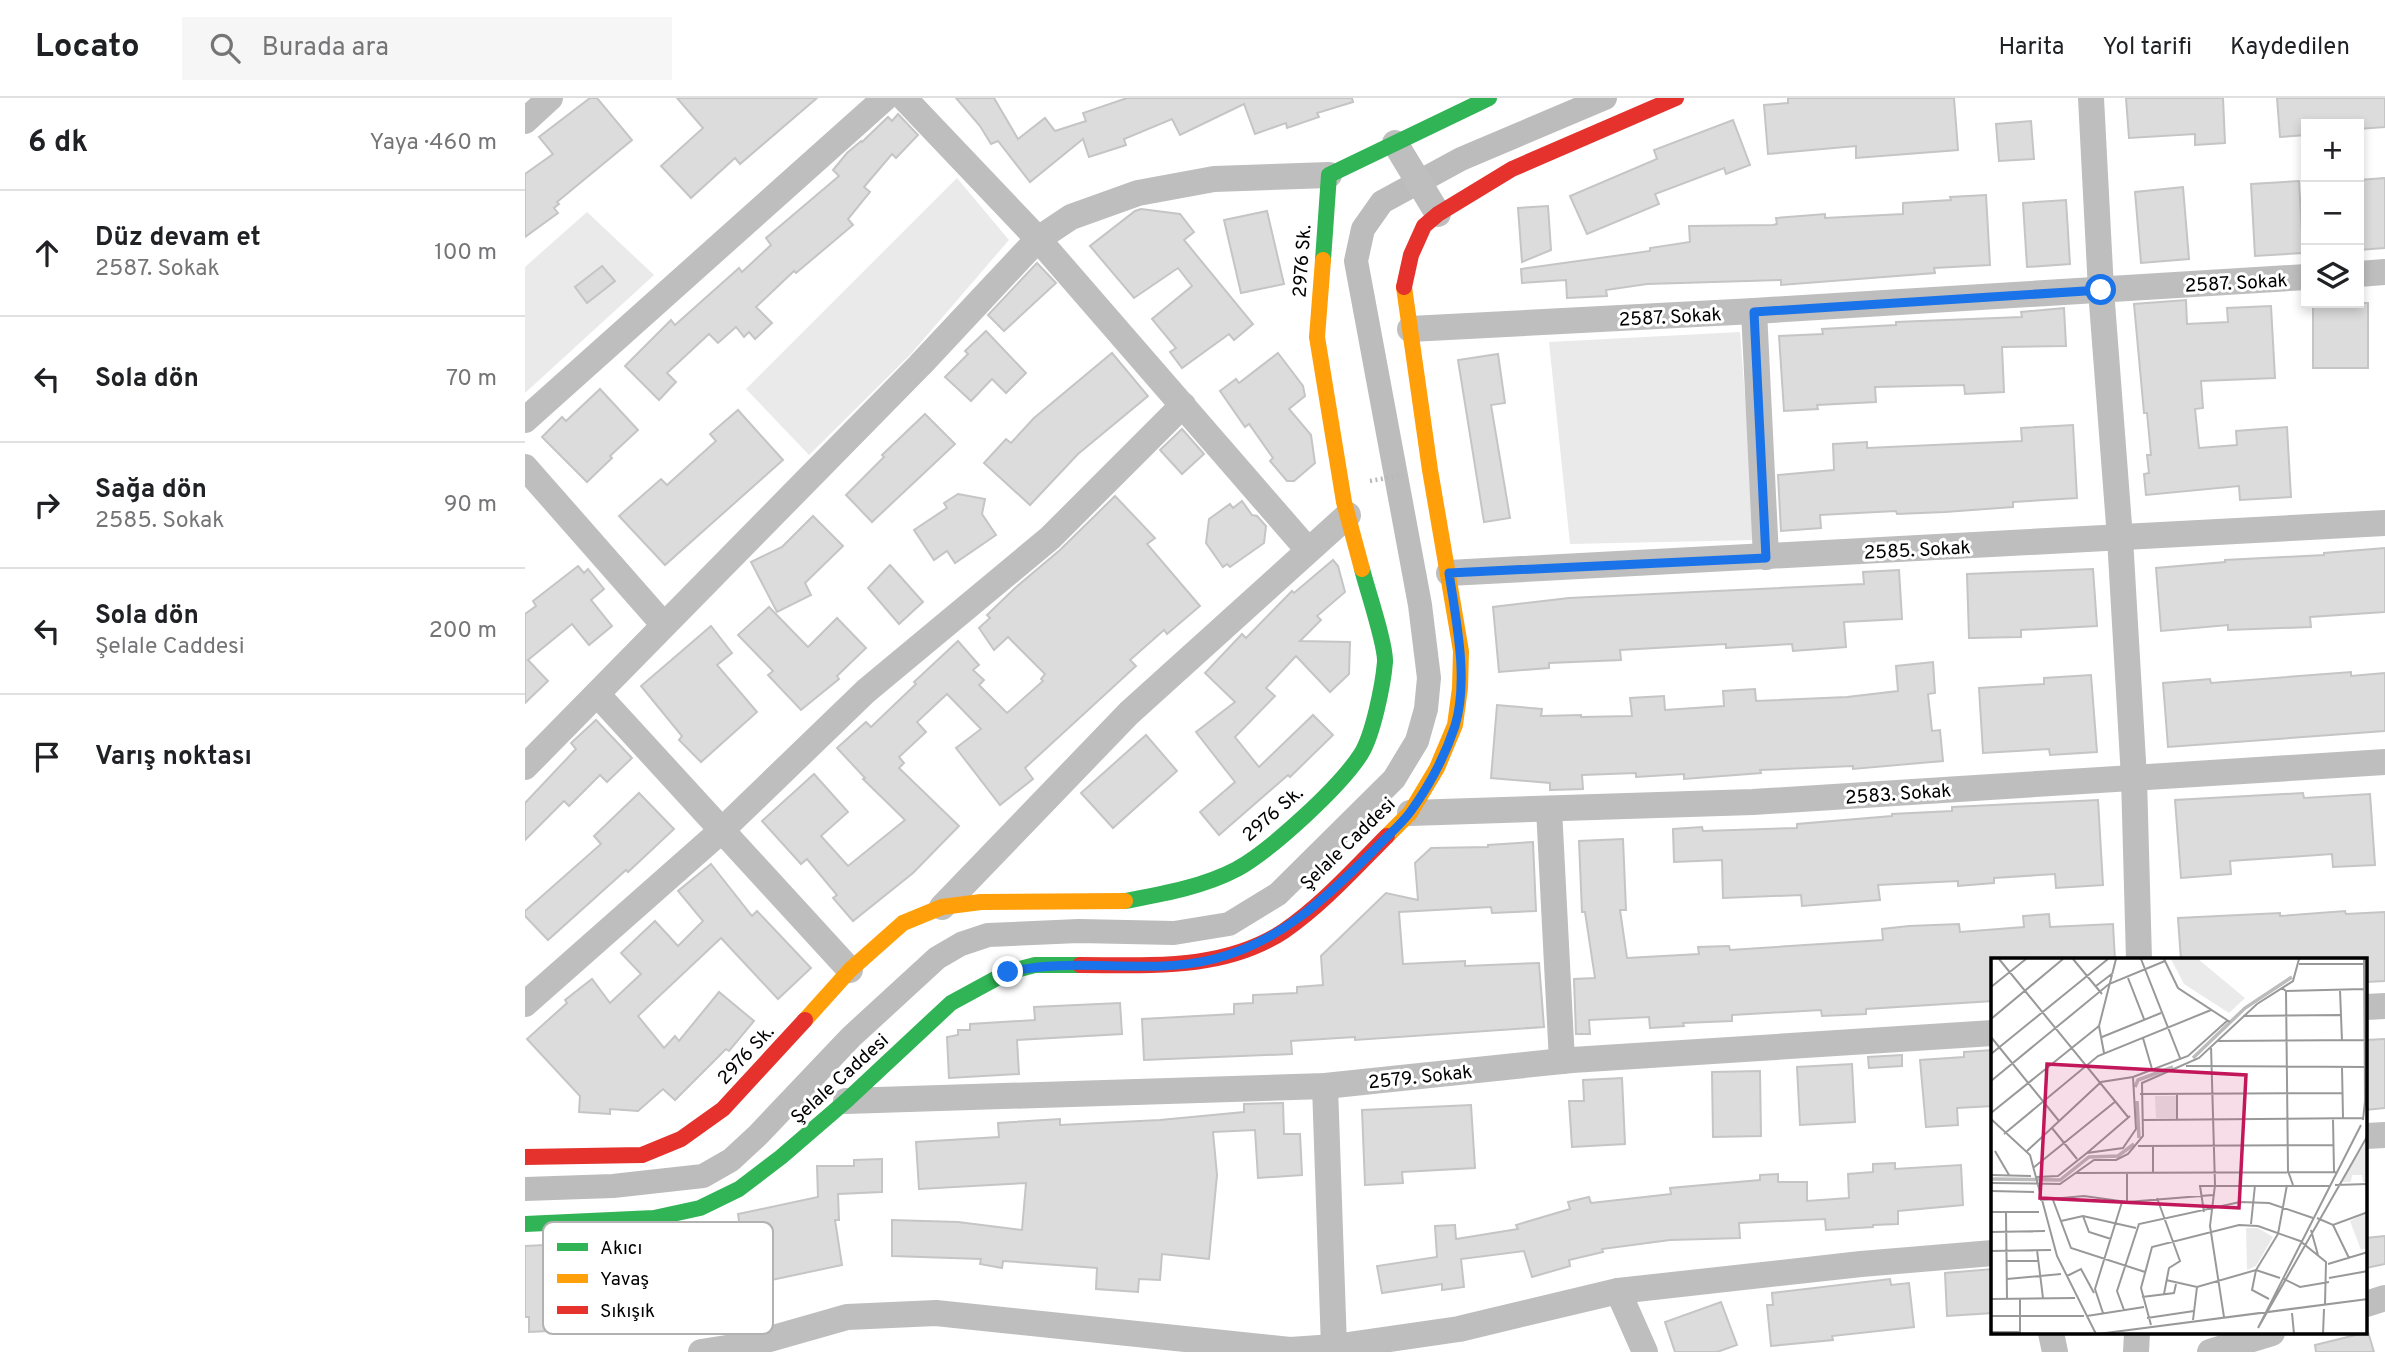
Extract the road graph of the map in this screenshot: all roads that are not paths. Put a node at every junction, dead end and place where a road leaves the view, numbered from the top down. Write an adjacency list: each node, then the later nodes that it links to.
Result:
1 (550, 98): 7 (street)
2 (885, 98): 19 (street)
3 (904, 98): 11 (street)
4 (1489, 98): 8 (street)
5 (1676, 98): 10 (street, Şelale Caddesi)
6 (2091, 98): 15 (street)
7 (525, 121)
8 (1399, 151): 9 (street); 10 (street)
9 (1329, 175): 11 (street); 21 (street, 2976 Sk.)
10 (1438, 214): 17 (street, Şelale Caddesi)
11 (1038, 239): 18 (street); 27 (street)
12 (2385, 272): 13 (street)
13 (2364, 274)
14 (2301, 277): 15 (street, 2587. Sokak)
15 (2101, 290): 16 (street, 2587. Sokak); 23 (street)
16 (1754, 312): 17 (street, 2587. Sokak); 25 (street)
17 (1410, 329): 26 (street, Şelale Caddesi)
18 (1183, 405): 24 (street); 34 (street)
19 (525, 420)
20 (525, 467): 27 (street)
21 (1348, 515): 24 (street); 35 (street, 2976 Sk.)
22 (2385, 523): 23 (street, 2585. Sokak)
23 (2120, 538): 25 (street, 2585. Sokak); 31 (street)
24 (1308, 551): 35 (street)
25 (1766, 558): 26 (street, 2585. Sokak)
26 (1449, 573): 33 (street, Şelale Caddesi)
27 (663, 624): 28 (street)
28 (597, 694): 30 (street); 34 (street)
29 (2385, 762): 31 (street, 2583. Sokak)
30 (525, 767)
31 (2134, 778): 32 (street, 2583. Sokak); 36 (street)
32 (1549, 809): 33 (street, 2583. Sokak); 42 (street)
33 (1410, 813): 44 (street, Şelale Caddesi)
34 (721, 831): 37 (street); 38 (street)
35 (942, 907): 37 (street, 2976 Sk.)
36 (2139, 958)
37 (850, 971): 47 (street, 2976 Sk.)
38 (525, 1004)
39 (2385, 1006): 40 (street)
40 (2367, 1007)
41 (1991, 1033): 42 (street, 2579. Sokak)
42 (1562, 1061): 43 (street, 2579. Sokak)
43 (1325, 1086): 44 (street, 2579. Sokak); 58 (street)
44 (846, 1101): 48 (street, Şelale Caddesi)
45 (2385, 1135): 46 (street)
46 (2367, 1136)
47 (525, 1157)
48 (568, 1222)
49 (543, 1223): 50 (street, Şelale Caddesi)
50 (525, 1224)
51 (1991, 1253): 52 (street)
52 (1618, 1291): 58 (street); 61 (street)
53 (2385, 1298): 54 (street)
54 (2367, 1304)
55 (2051, 1334): 62 (street)
56 (2137, 1334): 63 (street)
57 (2269, 1334): 64 (street)
58 (1334, 1347): 59 (street)
59 (1289, 1351): 60 (street)
60 (701, 1352)
61 (1645, 1352)
62 (2055, 1352)
63 (2136, 1352)
64 (2210, 1352)

